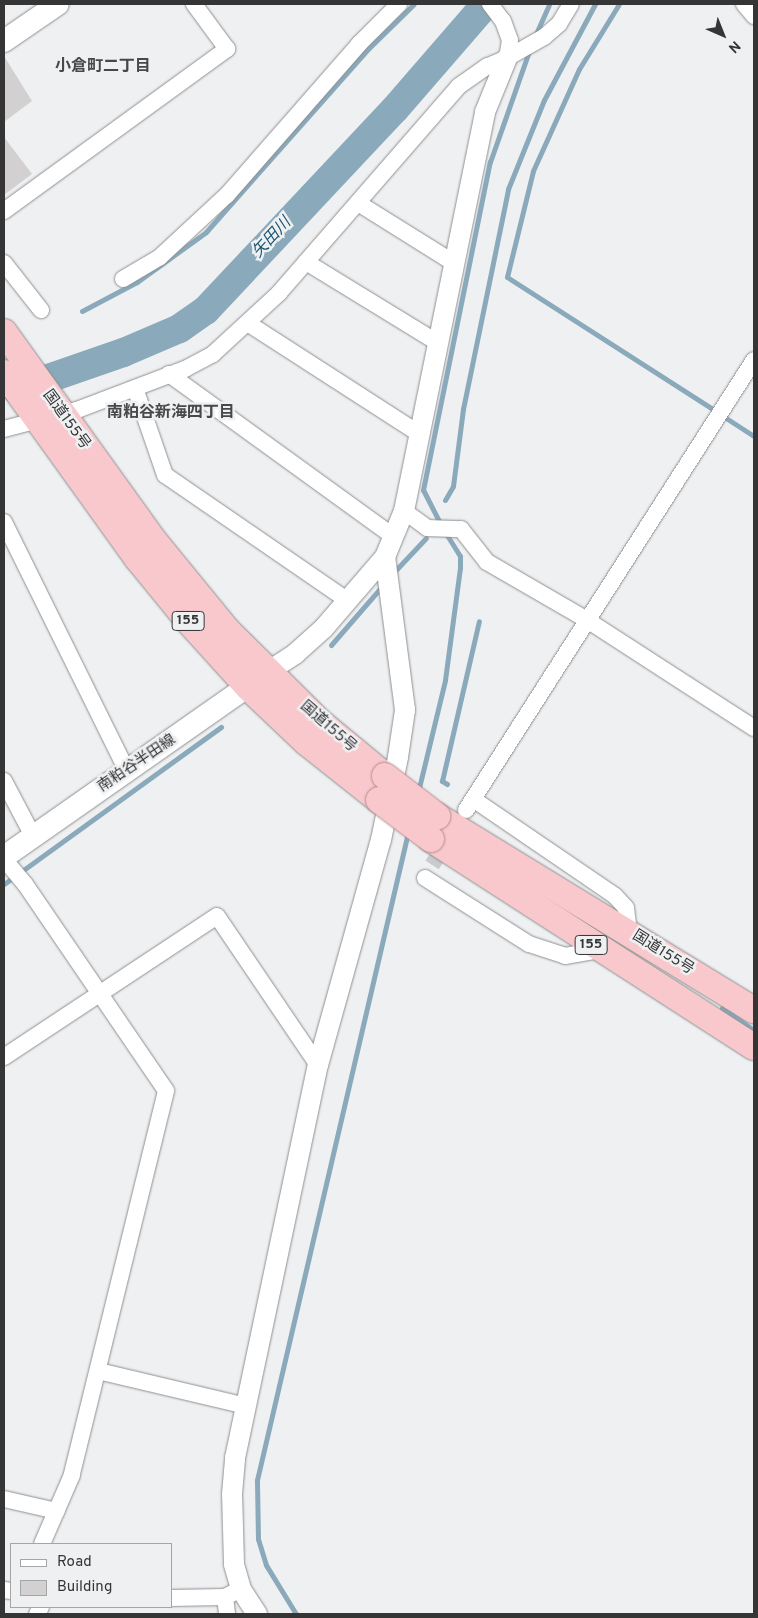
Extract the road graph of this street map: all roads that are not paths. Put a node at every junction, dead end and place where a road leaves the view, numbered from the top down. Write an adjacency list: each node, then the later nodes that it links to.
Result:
1 (58, 4): 8 (main road)
2 (194, 4): 11 (street)
3 (399, 4): 15 (street)
4 (490, 4): 9 (street)
5 (571, 4): 9 (street)
6 (744, 4): 7 (street)
7 (754, 16)
8 (4, 41)
9 (507, 58): 10 (street); 14 (street)
10 (358, 203): 12 (street); 14 (street)
11 (4, 211)
12 (306, 262): 17 (street); 19 (street)
13 (4, 263): 16 (street)
14 (454, 263): 19 (street)
15 (123, 279)
16 (41, 310)
17 (249, 324): 22 (street); 26 (street)
18 (4, 332): 21 (highway, 国道155号 / 155)
19 (438, 343): 26 (street)
20 (754, 360): 32 (street)
21 (12, 364): 24 (highway, 国道155号 / 155)
22 (170, 374): 23 (street); 29 (street)
23 (135, 388): 24 (street); 31 (street)
24 (47, 413): 25 (street); 33 (highway, 国道155号 / 155); 34 (highway, 国道155号 / 155)
25 (4, 429)
26 (420, 434): 27 (street)
27 (404, 511): 29 (street); 32 (street)
28 (4, 522): 36 (street)
29 (394, 537): 30 (street)
30 (385, 557): 31 (street); 49 (street)
31 (348, 601): 33 (street)
32 (587, 620): 35 (street); 43 (street)
33 (270, 671): 34 (main road, 南粕谷半田線); 38 (highway, 国道155号 / 155)
34 (248, 687): 36 (main road, 南粕谷半田線); 38 (highway, 国道155号 / 155)
35 (754, 728)
36 (127, 770): 40 (main road, 南粕谷半田線)
37 (4, 782): 40 (street)
38 (382, 788): 39 (highway, 国道155号 / 155, bridge)
39 (434, 828): 43 (highway, 国道155号 / 155); 44 (highway, 国道155号 / 155)
40 (33, 836): 41 (main road, 南粕谷半田線)
41 (4, 858): 45 (street)
42 (425, 878): 44 (street)
43 (630, 932): 46 (highway, 国道155号 / 155)
44 (600, 950): 47 (highway, 国道155号 / 155)
45 (101, 995): 48 (street); 49 (street); 50 (street)
46 (754, 1010)
47 (754, 1047)
48 (4, 1057)
49 (318, 1065): 51 (street)
50 (98, 1370): 51 (street); 53 (street)
51 (246, 1406): 55 (street)
52 (4, 1499): 53 (street)
53 (57, 1511): 54 (street)
54 (42, 1543)
55 (233, 1593): 56 (street); 57 (street); 58 (street)
56 (172, 1598)
57 (227, 1614)
58 (257, 1614)

